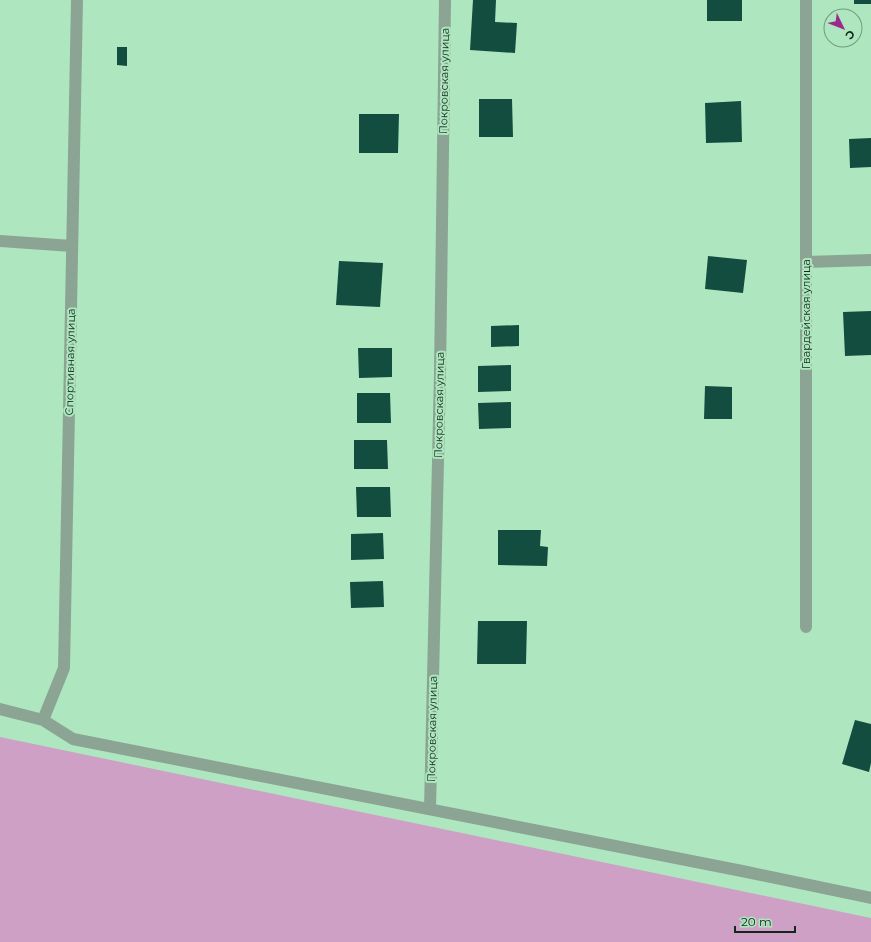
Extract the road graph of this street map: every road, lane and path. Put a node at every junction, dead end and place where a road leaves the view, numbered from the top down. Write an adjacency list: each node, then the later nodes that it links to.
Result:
1 (77, 0): 5 (street, Спортивная улица)
2 (445, 0): 11 (street, Покровская улица)
3 (806, 0): 7 (street, Гвардейская улица)
4 (0, 242): 5 (street)
5 (72, 246): 10 (street, Спортивная улица)
6 (871, 260): 7 (street)
7 (806, 262): 8 (street, Гвардейская улица)
8 (806, 627)
9 (0, 709): 10 (street)
10 (42, 720): 11 (street)
11 (430, 809): 12 (street)
12 (871, 898)

